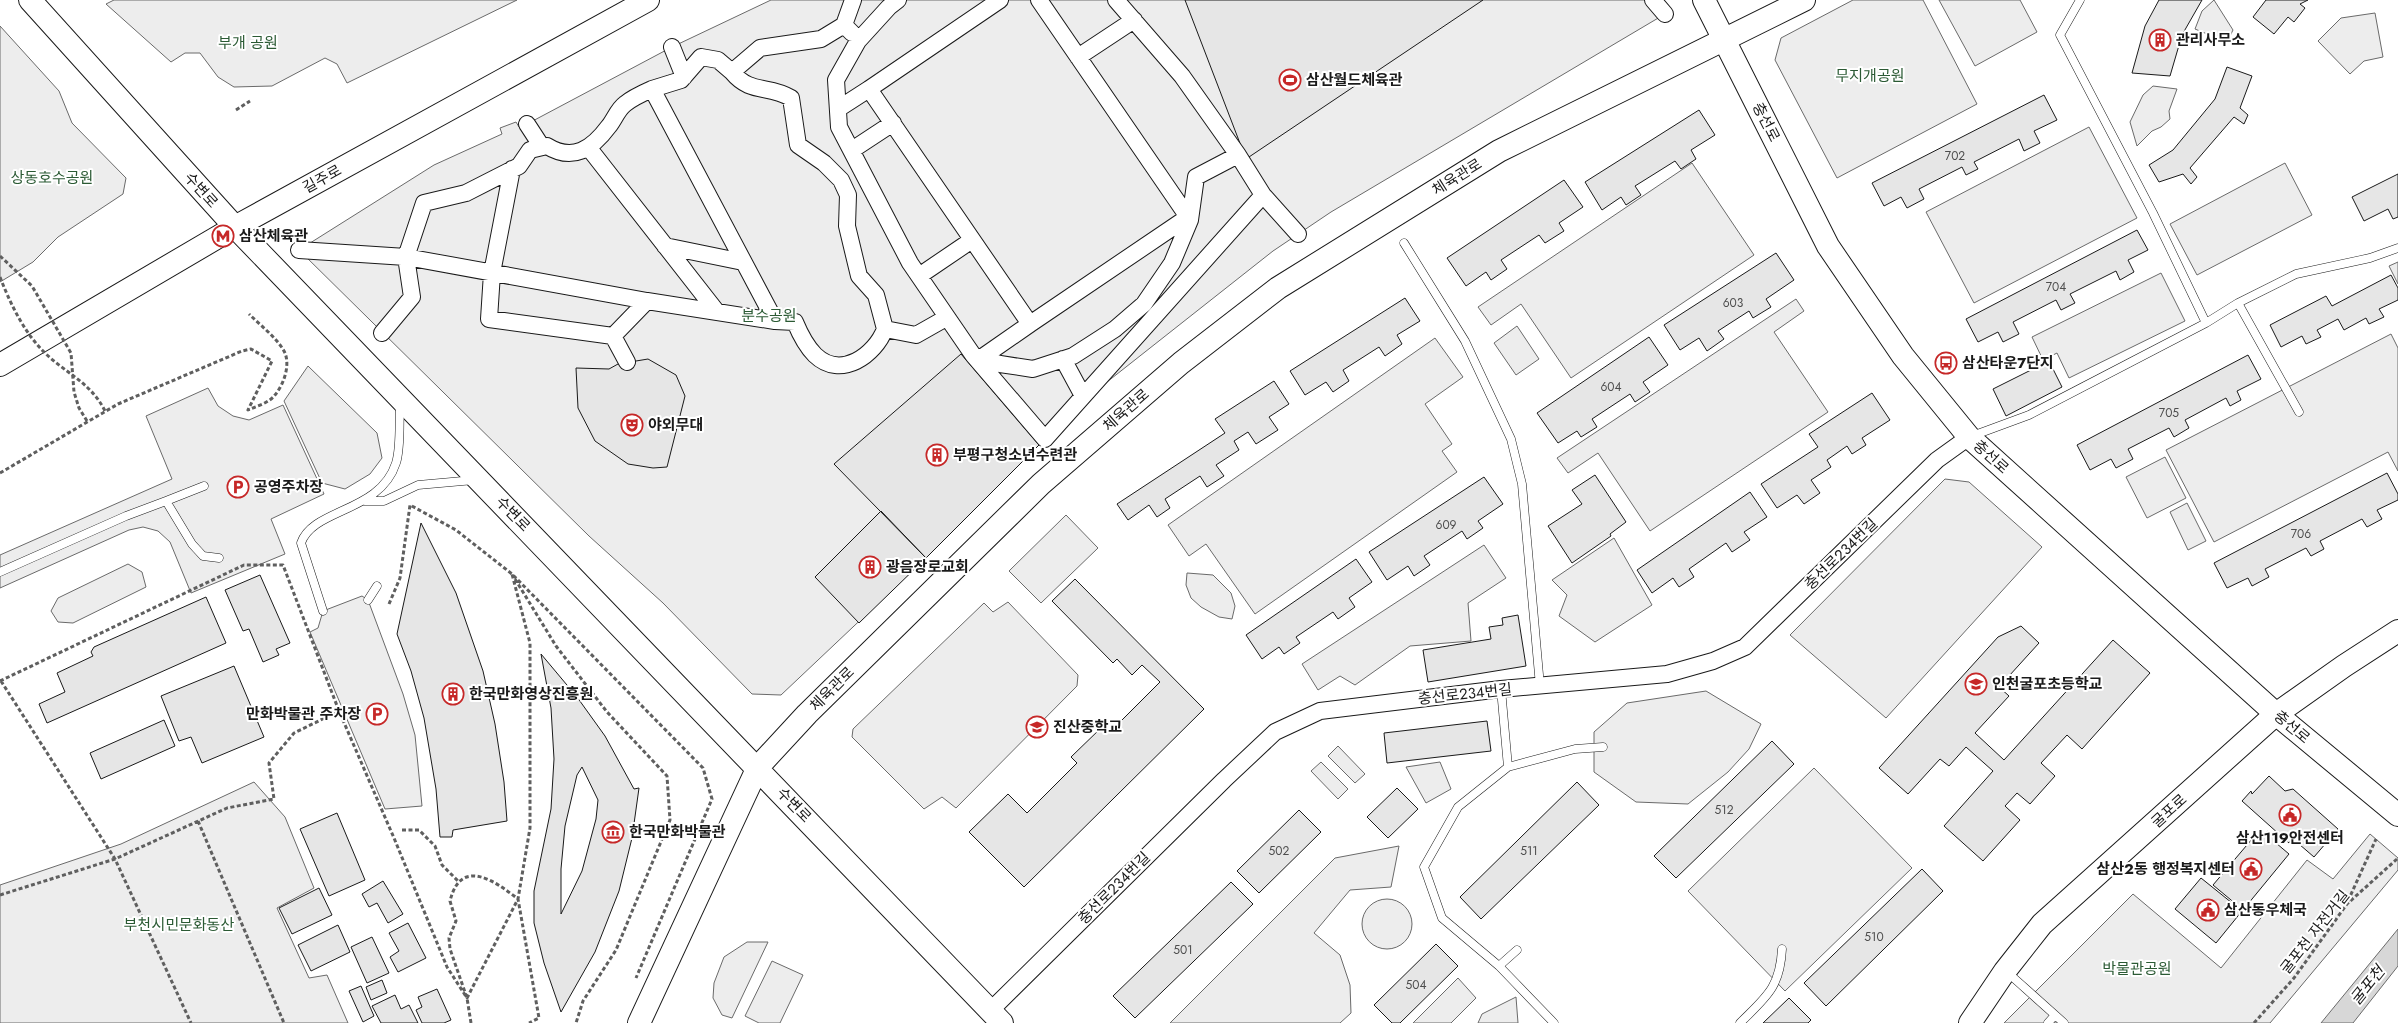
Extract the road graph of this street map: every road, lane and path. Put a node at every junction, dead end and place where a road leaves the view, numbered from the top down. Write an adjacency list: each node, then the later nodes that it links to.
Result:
1 (30, 0): 35 (street, 수변로)
2 (648, 0): 35 (street, 길주로)
3 (853, 0): 14 (street)
4 (898, 0): 15 (street)
5 (1000, 0): 22 (street)
6 (1039, 0): 18 (street)
7 (1116, 0): 13 (street)
8 (1653, 0): 12 (street)
9 (1704, 0): 16 (street, 충선로)
10 (1804, 0): 16 (street, 체육관로)
11 (2080, 0): 54 (lane)
12 (1665, 14)
13 (1134, 20): 18 (street); 31 (street)
14 (844, 25): 15 (street); 19 (street)
15 (858, 41): 24 (street)
16 (1725, 41): 69 (street, 충선로); 89 (street, 체육관로)
17 (672, 47): 20 (street)
18 (1078, 57): 34 (street)
19 (732, 72): 20 (street); 56 (street)
20 (684, 76): 21 (street)
21 (652, 88): 29 (street); 44 (street)
22 (869, 89): 24 (street); 27 (street)
23 (250, 101): 25 (path)
24 (838, 109): 30 (street)
25 (236, 110)
26 (527, 124): 28 (street)
27 (893, 124): 30 (street); 37 (street)
28 (542, 147): 29 (street); 32 (street)
29 (588, 147): 39 (street)
30 (852, 150): 46 (street)
31 (1238, 154): 33 (street); 34 (street)
32 (512, 169): 43 (street); 45 (street)
33 (1263, 195): 36 (street); 64 (street)
34 (1189, 218): 55 (street); 60 (street)
35 (235, 227): 62 (street, 길주로); 65 (street, 수변로)
36 (1298, 234)
37 (972, 240): 46 (street); 55 (street)
38 (1404, 243): 84 (lane)
39 (665, 246): 44 (street); 50 (street)
40 (2398, 248): 49 (lane)
41 (298, 250): 43 (street)
42 (0, 256): 63 (path, bridge)
43 (406, 257): 45 (street); 57 (street)
44 (743, 262): 53 (street)
45 (492, 273): 48 (street); 58 (street)
46 (919, 276): 52 (street)
47 (0, 278): 63 (path, bridge)
48 (647, 301): 50 (street); 58 (street)
49 (2238, 303): 54 (lane); 67 (lane)
50 (717, 312): 53 (street)
51 (249, 314): 66 (path)
52 (946, 318): 56 (street); 59 (street)
53 (775, 322): 56 (street)
54 (2206, 323): 69 (lane)
55 (1030, 324): 59 (street)
56 (885, 329)
57 (382, 333)
58 (613, 336): 61 (street)
59 (977, 356): 60 (street); 64 (street)
60 (1063, 359): 64 (street)
61 (626, 362)
62 (0, 365)
63 (72, 374): 66 (path, bridge); 68 (path, bridge)
64 (1083, 396)
65 (401, 398): 71 (street, 수변로); 73 (lane)
66 (106, 411): 68 (path)
67 (2299, 412)
68 (87, 421): 70 (path)
69 (1969, 437): 84 (street, 충선로234번길); 87 (street, 충선로)
70 (0, 473)
71 (480, 480): 73 (lane); 89 (street, 수변로)
72 (204, 486): 74 (lane)
73 (365, 501): 81 (lane)
74 (166, 502): 75 (lane); 76 (lane)
75 (219, 558)
76 (0, 572)
77 (512, 574): 80 (path); 99 (path); 105 (path); 114 (path)
78 (377, 586): 79 (lane)
79 (368, 600)
80 (390, 604)
81 (323, 612)
82 (2398, 631): 87 (street, 굴포로)
83 (0, 681): 86 (path); 95 (path)
84 (1540, 686): 85 (street, 충선로234번길)
85 (1501, 689): 90 (lane); 108 (street, 충선로234번길)
86 (339, 711): 92 (path); 106 (path)
87 (2276, 714): 91 (street, 충선로); 104 (street, 굴포로)
88 (1603, 747): 90 (lane)
89 (758, 767): 108 (street, 수변로); 115 (street, 체육관로)
90 (1508, 767): 103 (lane)
91 (2398, 815)
92 (198, 821): 95 (path); 111 (path)
93 (402, 830): 97 (path)
94 (2376, 839): 100 (path)
95 (115, 859): 98 (path); 110 (path)
96 (2397, 859): 100 (path, 굴포천 자전거길)
97 (458, 882): 99 (path); 106 (path)
98 (0, 895)
99 (518, 899): 106 (path); 109 (path)
100 (2347, 904): 121 (path, 굴포천 자전거길)
101 (1782, 949): 117 (lane)
102 (1516, 950): 103 (lane)
103 (1499, 966): 116 (lane)
104 (2005, 971): 107 (lane); 118 (street, 굴포로)
105 (632, 987)
106 (467, 998): 112 (path)
107 (2055, 1015): 119 (lane); 120 (lane)
108 (996, 1017)
109 (539, 1021): 113 (path)
110 (191, 1023)
111 (284, 1023)
112 (471, 1023)
113 (529, 1023)
114 (576, 1023)
115 (639, 1023)
116 (1554, 1023)
117 (1740, 1023)
118 (1970, 1023)
119 (2048, 1023)
120 (2064, 1023)
121 (2254, 1023)

